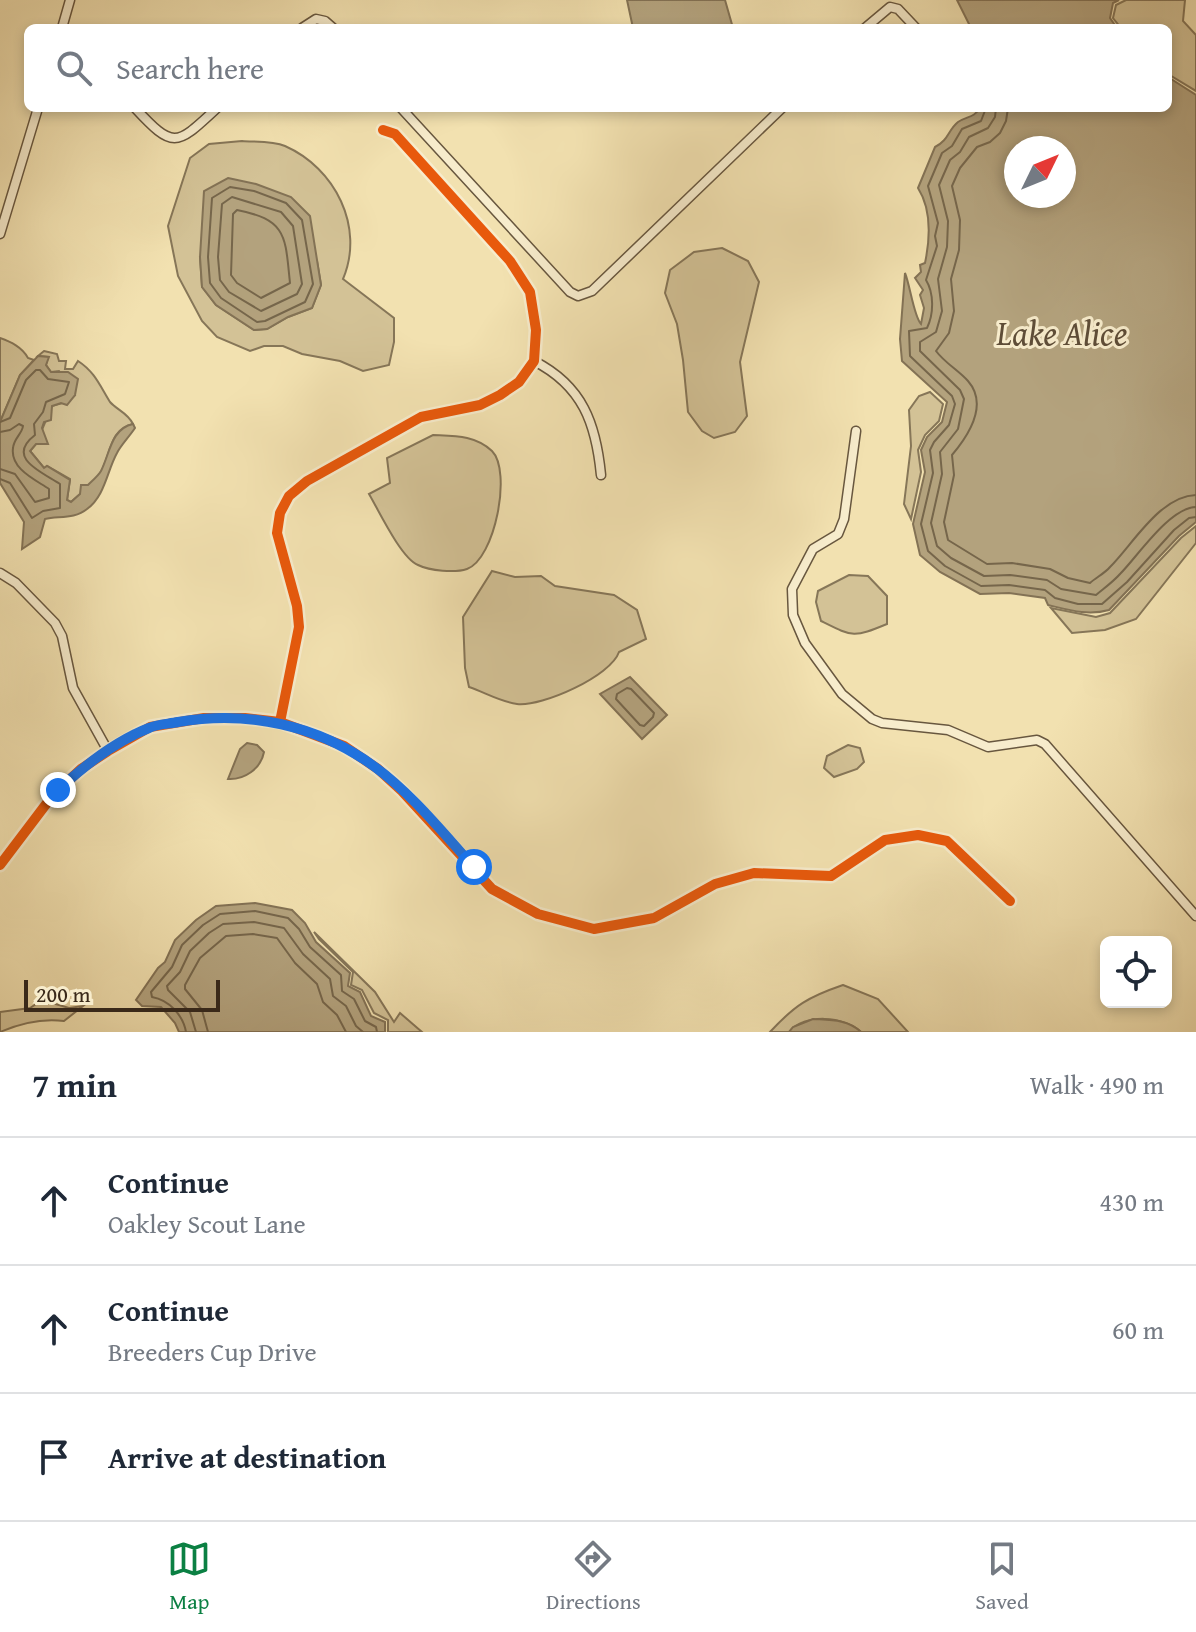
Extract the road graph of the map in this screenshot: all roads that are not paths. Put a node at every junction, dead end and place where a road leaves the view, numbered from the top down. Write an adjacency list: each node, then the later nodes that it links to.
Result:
1 (70, 0): 2 (street)
2 (63, 24)
3 (308, 24): 4 (street)
4 (328, 24)
5 (870, 24): 6 (street)
6 (912, 24)
7 (37, 112): 13 (street)
8 (139, 112): 9 (street)
9 (213, 112)
10 (405, 112): 11 (street)
11 (778, 112)
12 (383, 130): 15 (street)
13 (2, 223): 14 (street)
14 (0, 234)
15 (534, 361): 17 (street); 19 (street)
16 (856, 431): 23 (street)
17 (601, 475)
18 (0, 573): 20 (street)
19 (280, 722): 20 (street); 22 (street)
20 (108, 751): 21 (street)
21 (0, 865)
22 (1010, 901)
23 (1196, 916)

